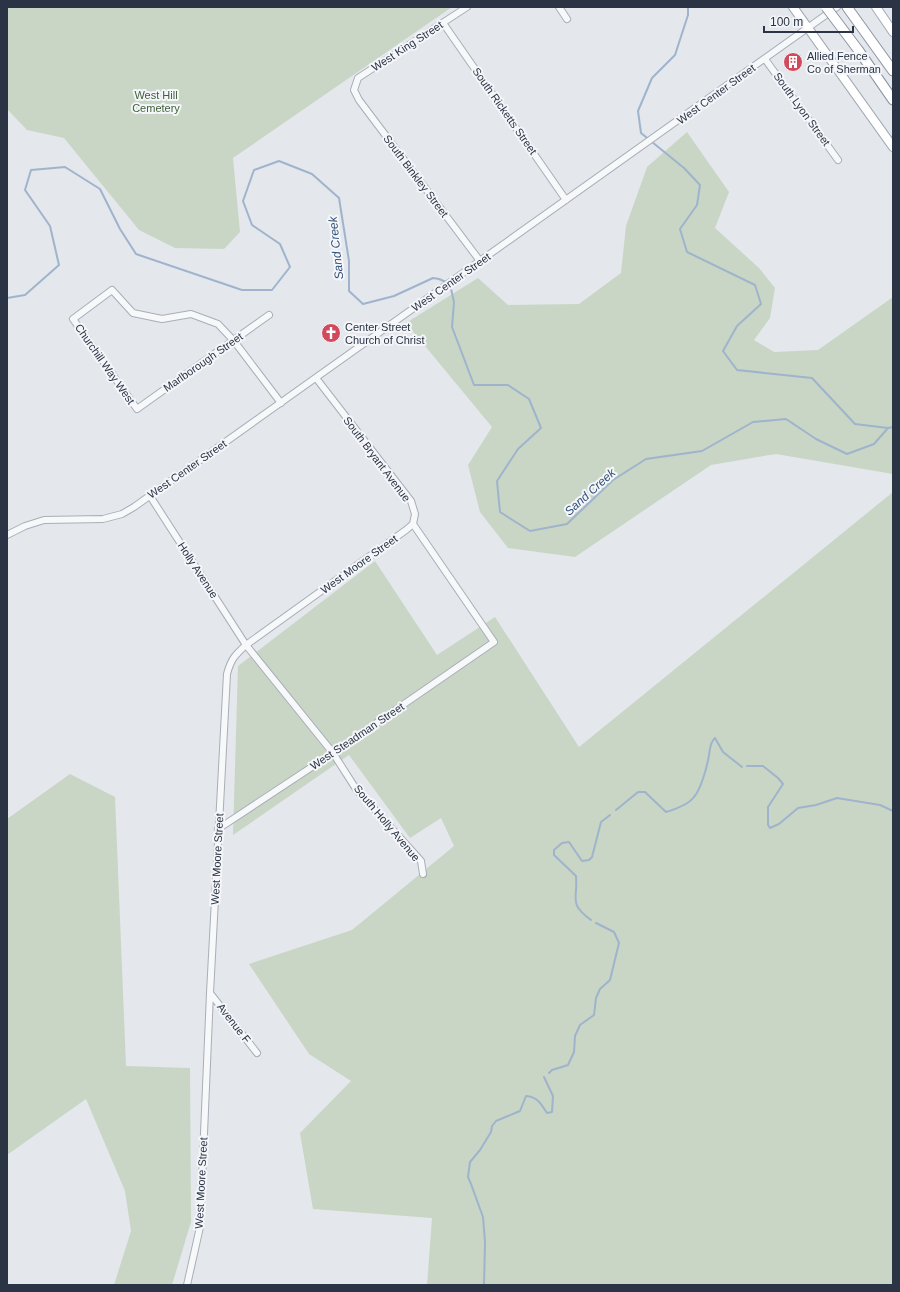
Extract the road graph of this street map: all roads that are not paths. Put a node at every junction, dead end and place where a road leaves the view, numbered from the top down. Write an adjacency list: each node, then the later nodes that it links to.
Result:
1 (467, 7): 9 (street, West King Street)
2 (559, 7): 8 (street)
3 (793, 7): 10 (main road)
4 (826, 7): 15 (highway, bridge)
5 (837, 7): 10 (street, West Center Street)
6 (847, 7): 13 (highway)
7 (876, 7): 11 (main road)
8 (567, 19)
9 (443, 23): 14 (street, West King Street); 18 (street, South Ricketts Street)
10 (808, 28): 12 (street, West Center Street); 16 (main road)
11 (893, 32)
12 (765, 59): 17 (street, South Lyon Street); 18 (street, West Center Street)
13 (893, 71)
14 (354, 90): 19 (street, South Binkley Street)
15 (893, 100)
16 (893, 147)
17 (838, 160)
18 (566, 200): 19 (street, West Center Street)
19 (480, 262): 22 (street, West Center Street)
20 (269, 315): 21 (street, Marlborough Street)
21 (234, 341): 23 (street); 24 (street, Marlborough Street); 24 (street, Churchill Way West)
22 (316, 378): 23 (street, West Center Street); 26 (street, South Bryant Avenue)
23 (281, 403): 25 (street, West Center Street)
24 (137, 409)
25 (150, 496): 27 (street, West Center Street); 28 (street, Holly Avenue)
26 (413, 524): 28 (street, West Moore Street); 29 (street, West Steadman Street)
27 (7, 536)
28 (246, 645): 29 (street, Holly Avenue); 30 (street, West Moore Street)
29 (333, 753): 30 (street, West Steadman Street); 31 (street, South Holly Avenue)
30 (218, 829): 32 (street, West Moore Street)
31 (423, 874)
32 (210, 993): 33 (street, Avenue F); 34 (street, West Moore Street)
33 (257, 1053)
34 (187, 1285)

